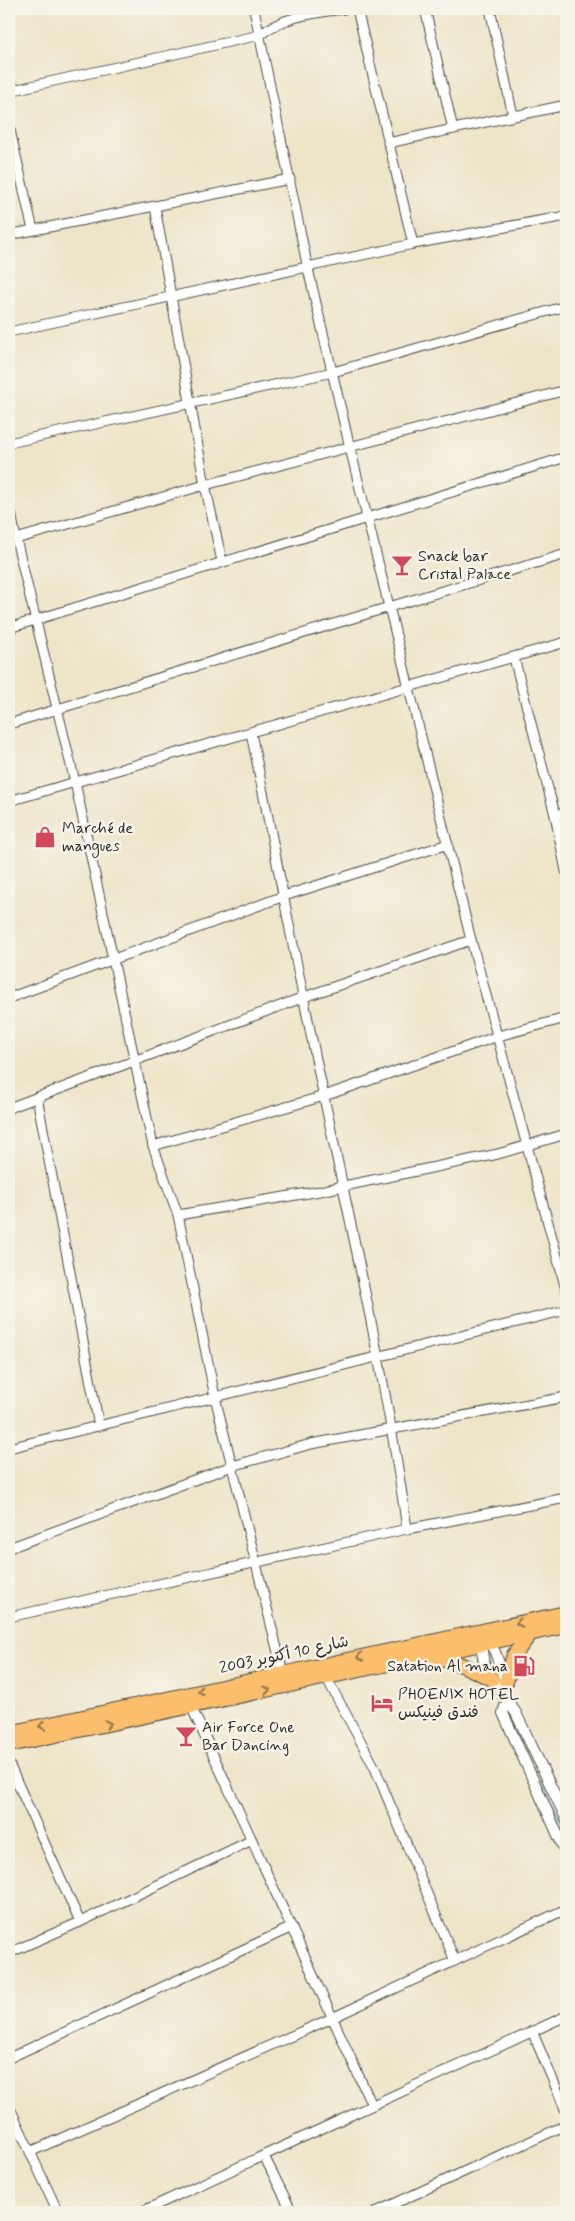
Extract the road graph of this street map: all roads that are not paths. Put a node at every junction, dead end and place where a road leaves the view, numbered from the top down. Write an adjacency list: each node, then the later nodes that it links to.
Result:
1 (254, 9): 7 (street)
2 (344, 9): 6 (street)
3 (357, 9): 13 (street)
4 (425, 9): 12 (street)
5 (490, 9): 10 (street)
6 (316, 11): 7 (street)
7 (260, 35): 8 (street); 14 (street)
8 (9, 91)
9 (566, 105): 10 (street)
10 (513, 116): 12 (street)
11 (9, 126): 17 (street)
12 (453, 129): 13 (street)
13 (388, 143): 19 (street)
14 (290, 179): 15 (street); 20 (street)
15 (155, 207): 17 (street); 21 (street)
16 (566, 216): 19 (street)
17 (33, 230): 18 (street)
18 (9, 234)
19 (414, 244): 20 (street)
20 (308, 269): 21 (street); 24 (street)
21 (172, 297): 23 (street); 26 (street)
22 (566, 306): 24 (street)
23 (9, 332)
24 (333, 372): 26 (street); 28 (street)
25 (566, 390): 28 (street)
26 (191, 402): 27 (street); 30 (street)
27 (9, 443)
28 (350, 448): 30 (street); 32 (street)
29 (566, 457): 32 (street)
30 (205, 485): 33 (street); 35 (street)
31 (9, 502): 33 (street)
32 (367, 519): 35 (street); 36 (street)
33 (16, 539): 37 (street)
34 (566, 554): 36 (street)
35 (222, 561): 37 (street)
36 (389, 607): 41 (street); 42 (street)
37 (35, 620): 38 (street); 42 (street)
38 (9, 628)
39 (566, 642): 40 (street)
40 (514, 658): 41 (street); 48 (street)
41 (409, 688): 44 (street); 49 (street)
42 (58, 709): 43 (street); 45 (street)
43 (9, 724)
44 (251, 733): 45 (street); 51 (street)
45 (75, 782): 46 (street); 53 (street)
46 (9, 801)
47 (566, 812): 48 (street)
48 (555, 815): 50 (street)
49 (448, 844): 51 (street); 52 (street)
50 (566, 871)
51 (284, 896): 53 (street); 54 (street)
52 (471, 940): 54 (street); 57 (street)
53 (115, 960): 55 (street); 58 (street)
54 (304, 997): 58 (street); 59 (street)
55 (9, 998)
56 (566, 1018): 57 (street)
57 (498, 1036): 59 (street); 64 (street)
58 (135, 1060): 60 (street); 63 (street)
59 (324, 1096): 63 (street); 65 (street)
60 (37, 1097): 61 (street); 72 (street)
61 (9, 1108)
62 (566, 1134): 64 (street)
63 (153, 1146): 66 (street)
64 (529, 1146): 65 (street); 67 (street)
65 (343, 1186): 66 (street); 69 (street)
66 (178, 1215): 71 (street)
67 (566, 1289)
68 (566, 1310): 69 (street)
69 (379, 1355): 71 (street); 73 (street)
70 (566, 1396): 73 (street)
71 (216, 1397): 72 (street); 75 (street)
72 (99, 1426): 74 (street)
73 (393, 1428): 75 (street); 77 (street)
74 (9, 1448)
75 (232, 1466): 78 (street); 79 (street)
76 (566, 1498): 77 (street)
77 (407, 1529): 79 (street)
78 (9, 1548)
79 (256, 1564): 81 (street); 87 (street)
80 (566, 1613): 84 (highway, شارع 10 أكتوبر 2003, one-way to 84)
81 (9, 1617)
82 (566, 1626): 83 (highway, شارع 10 أكتوبر 2003)
83 (531, 1633): 84 (highway, شارع 10 أكتوبر 2003); 89 (highway)
84 (483, 1637): 85 (highway, شارع 10 أكتوبر 2003); 87 (highway, شارع 10 أكتوبر 2003, one-way to 87); 88 (street); 89 (street)
85 (430, 1656): 86 (highway, شارع 10 أكتوبر 2003); 88 (highway)
86 (326, 1677): 87 (highway, شارع 10 أكتوبر 2003); 103 (street)
87 (284, 1679): 91 (highway, شارع 10 أكتوبر 2003, one-way to 87); 92 (highway, شارع 10 أكتوبر 2003, one-way to 92)
88 (492, 1679): 90 (street)
89 (506, 1682): 90 (street)
90 (510, 1701): 95 (street); 98 (street)
91 (191, 1706): 93 (highway, شارع 10 أكتوبر 2003, one-way to 91); 97 (street)
92 (9, 1733)
93 (9, 1745)
94 (9, 1764): 100 (street)
95 (563, 1803): 96 (street)
96 (566, 1818)
97 (252, 1840): 100 (street); 101 (street)
98 (566, 1853)
99 (566, 1909): 103 (street)
100 (80, 1922): 102 (street)
101 (292, 1927): 105 (street); 107 (street)
102 (9, 1953)
103 (455, 1961): 105 (street)
104 (566, 2016): 106 (street)
105 (332, 2018): 108 (street); 112 (street)
106 (532, 2031): 108 (street); 110 (street)
107 (9, 2058)
108 (372, 2105): 113 (street)
109 (9, 2106): 112 (street)
110 (566, 2111)
111 (566, 2125): 117 (street)
112 (30, 2152): 114 (street)
113 (264, 2156): 115 (street); 116 (street)
114 (58, 2212)
115 (141, 2212)
116 (292, 2212)
117 (376, 2212)

